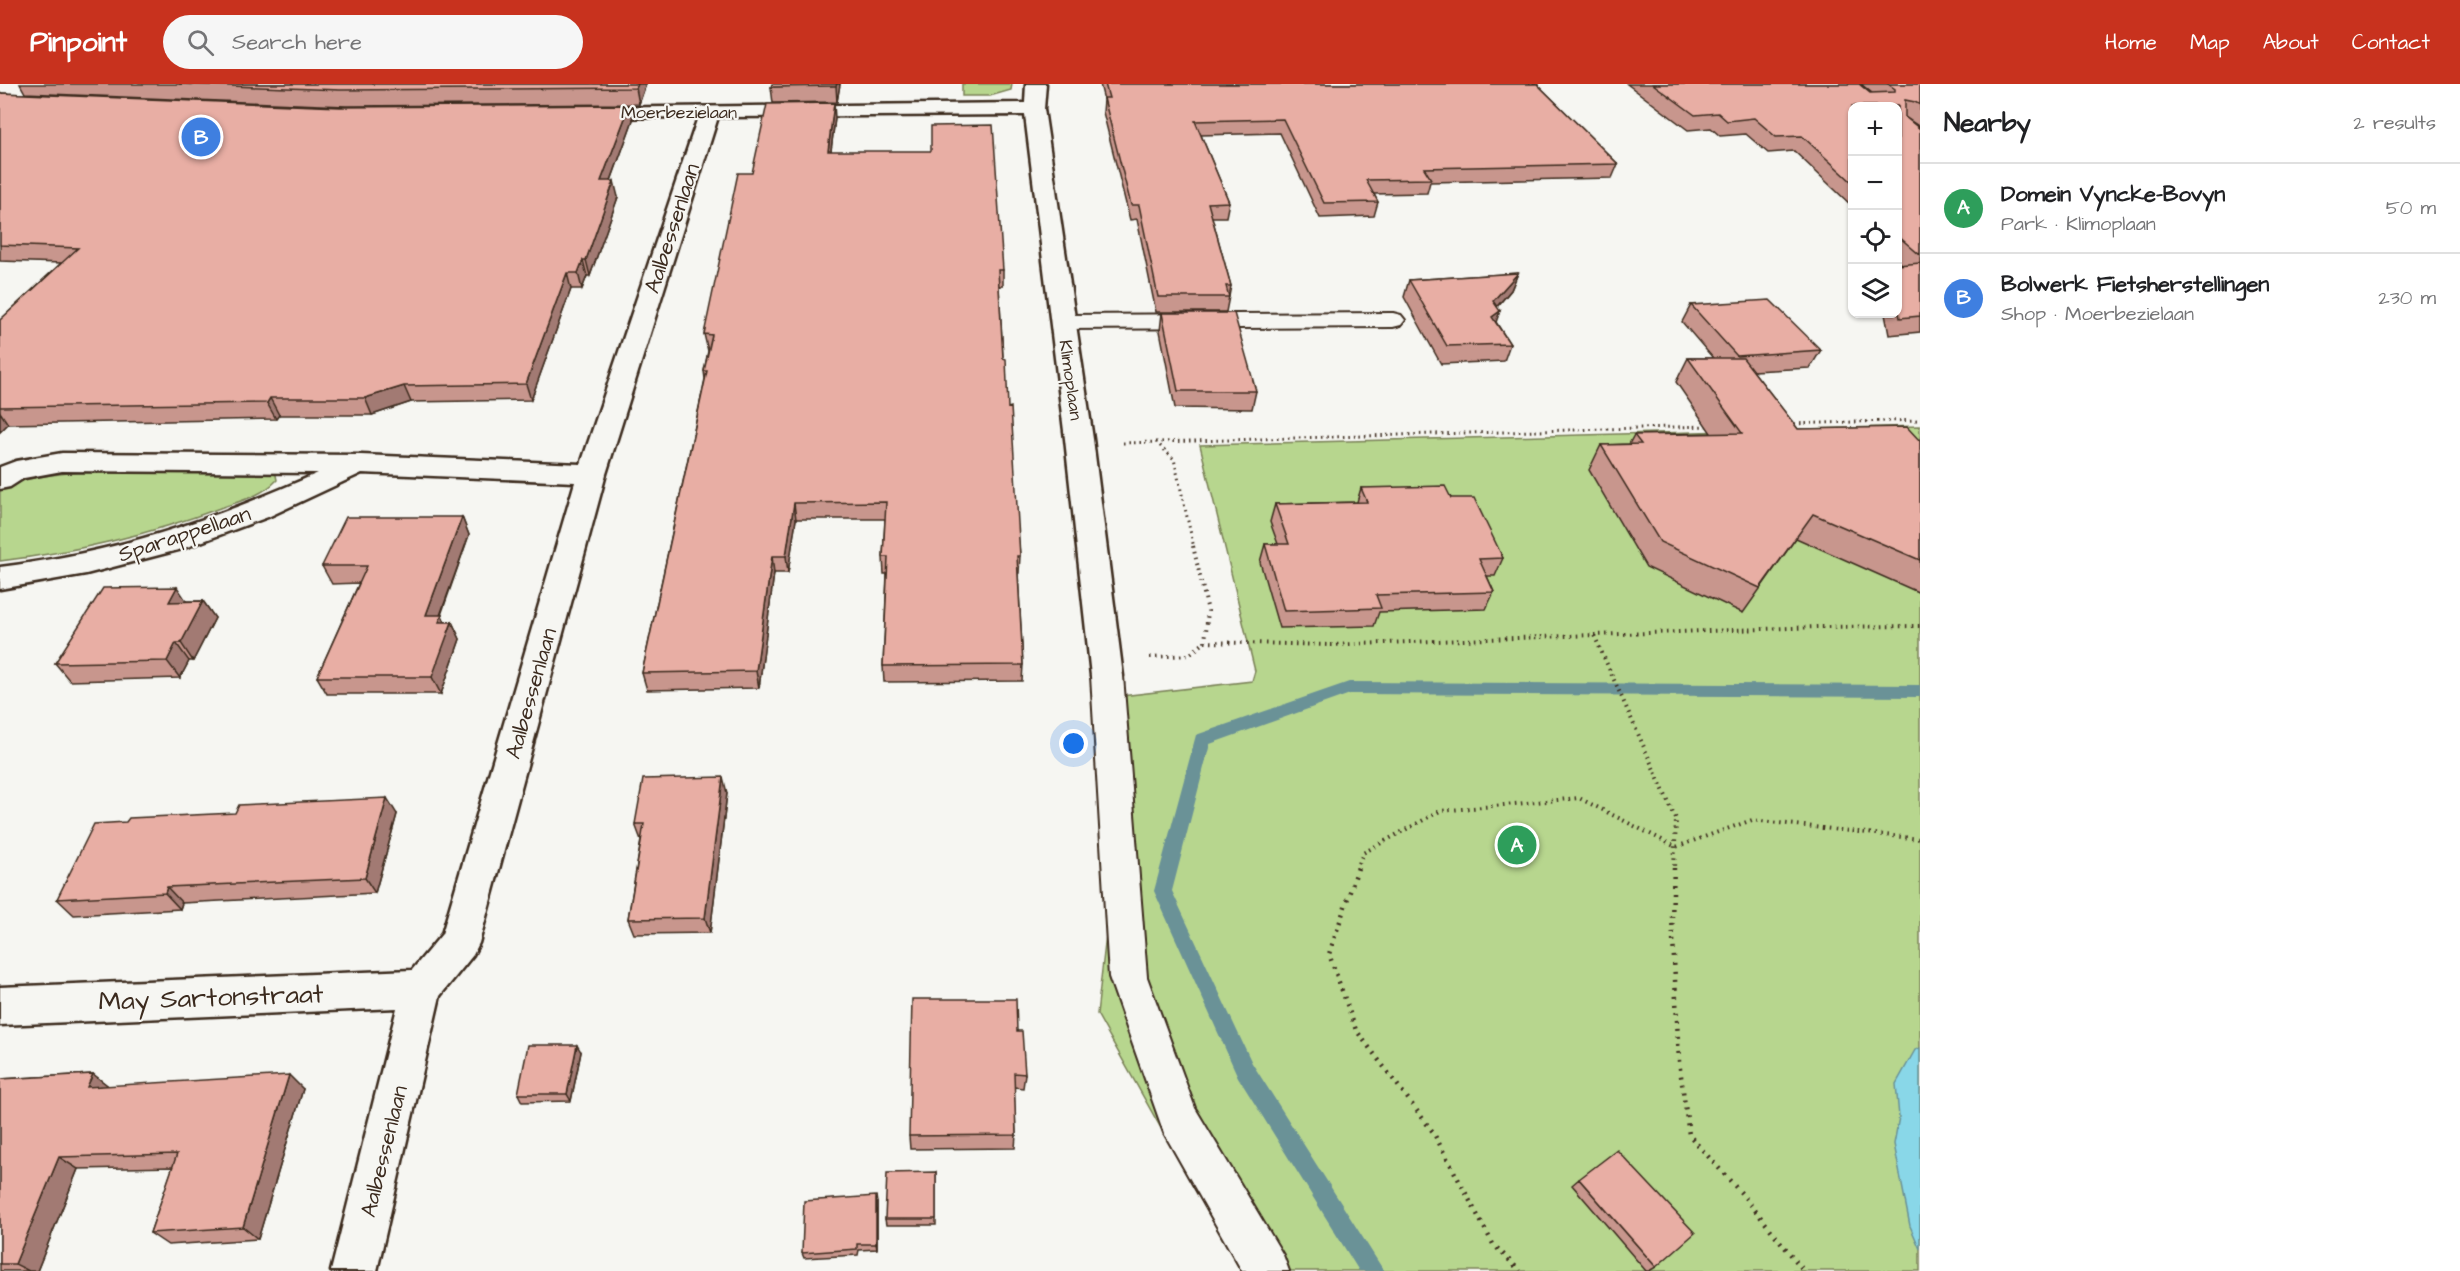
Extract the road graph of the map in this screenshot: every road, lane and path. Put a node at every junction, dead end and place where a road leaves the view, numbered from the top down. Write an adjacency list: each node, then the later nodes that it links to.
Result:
1 (1035, 97): 2 (street, Moerbezielaan); 5 (street, Klimoplaan)
2 (710, 111): 3 (street, Moerbezielaan); 12 (street, Aalbessenlaan)
3 (566, 112)
4 (1393, 320): 5 (lane)
5 (1064, 322): 10 (street, Klimoplaan)
6 (1920, 420): 7 (path)
7 (1784, 424)
8 (1713, 426): 9 (path)
9 (1155, 442): 10 (path); 17 (path)
10 (1080, 445): 18 (street, Klimoplaan)
11 (361, 464): 12 (street, Sparappellaan); 13 (street, Sparappellaan); 14 (street, Sparappellaan)
12 (592, 474): 21 (street, Aalbessenlaan)
13 (0, 480)
14 (0, 578)
15 (1920, 626): 16 (path)
16 (1594, 635): 17 (path); 20 (path)
17 (1205, 642): 18 (path)
18 (1105, 665): 24 (lane)
19 (1920, 839): 20 (path)
20 (1676, 847): 25 (path); 26 (path)
21 (422, 988): 22 (street, May Sartonstraat); 23 (street, Aalbessenlaan)
22 (0, 1006)
23 (354, 1271)
24 (1268, 1271)
25 (1520, 1271)
26 (1804, 1271)

